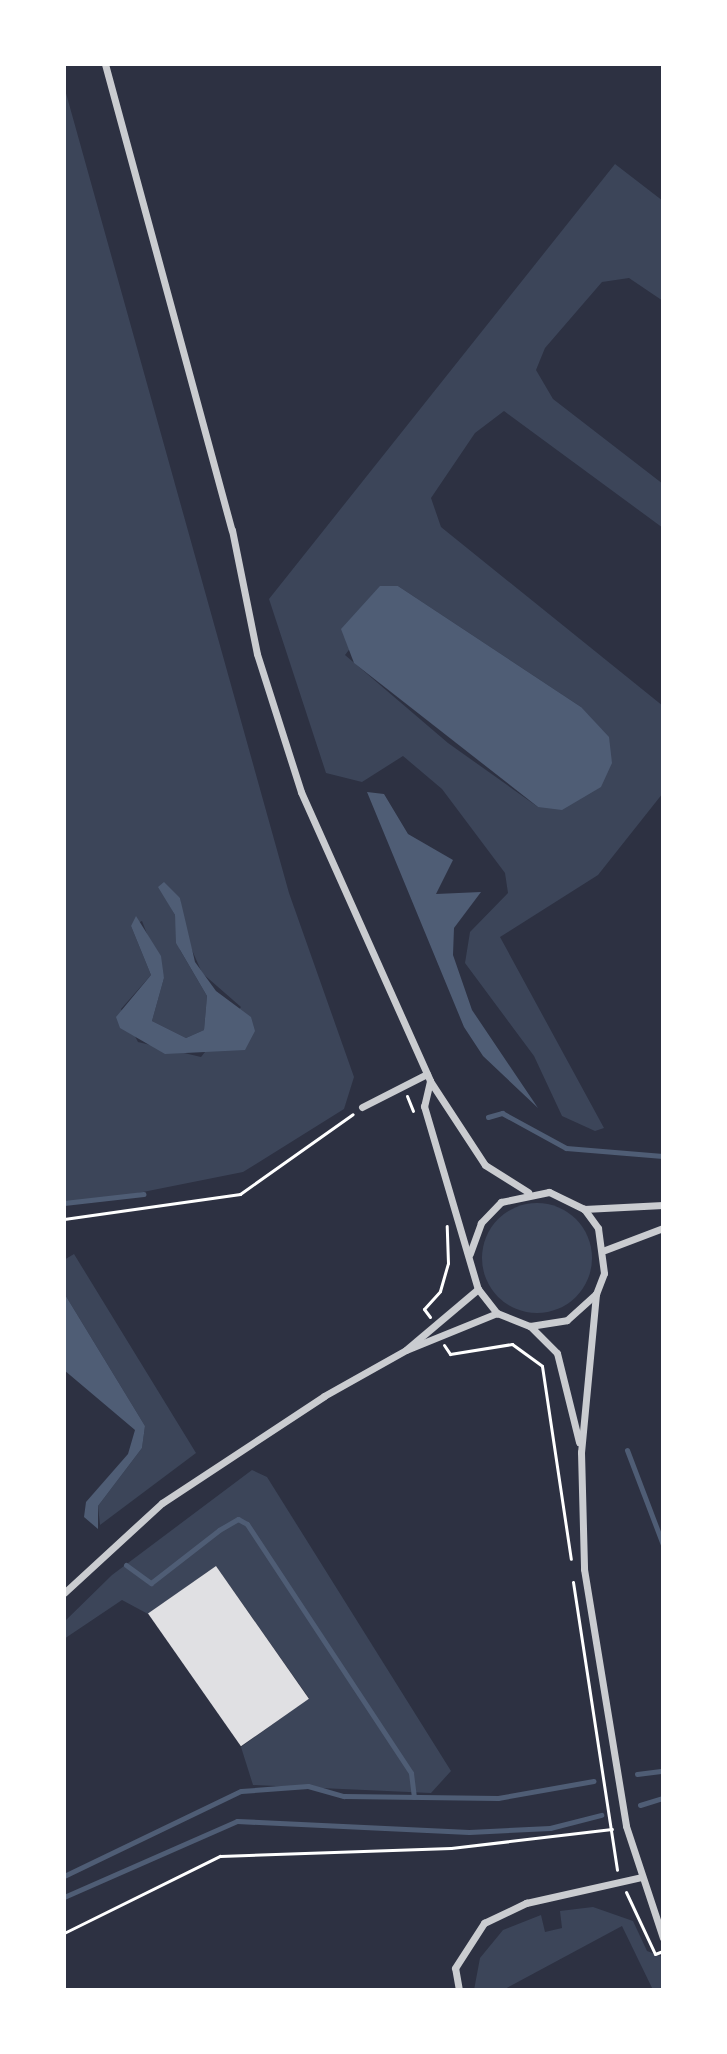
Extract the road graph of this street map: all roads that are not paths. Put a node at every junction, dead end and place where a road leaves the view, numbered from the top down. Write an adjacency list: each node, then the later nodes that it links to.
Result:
1 (105, 64): 2 (street)
2 (428, 1077): 3 (street); 4 (street); 9 (street)
3 (362, 1107)
4 (528, 1192): 6 (street); 9 (street)
5 (663, 1205): 6 (street)
6 (584, 1209): 8 (street)
7 (663, 1228): 8 (street)
8 (605, 1250): 11 (street)
9 (470, 1254): 10 (street)
10 (478, 1289): 12 (street); 14 (street)
11 (596, 1294): 13 (street); 15 (street)
12 (497, 1313): 13 (street); 14 (street)
13 (530, 1326): 15 (street)
14 (406, 1350): 16 (street)
15 (581, 1452): 17 (street)
16 (64, 1593)
17 (641, 1877): 18 (street); 19 (street)
18 (663, 1938)
19 (459, 1990)

